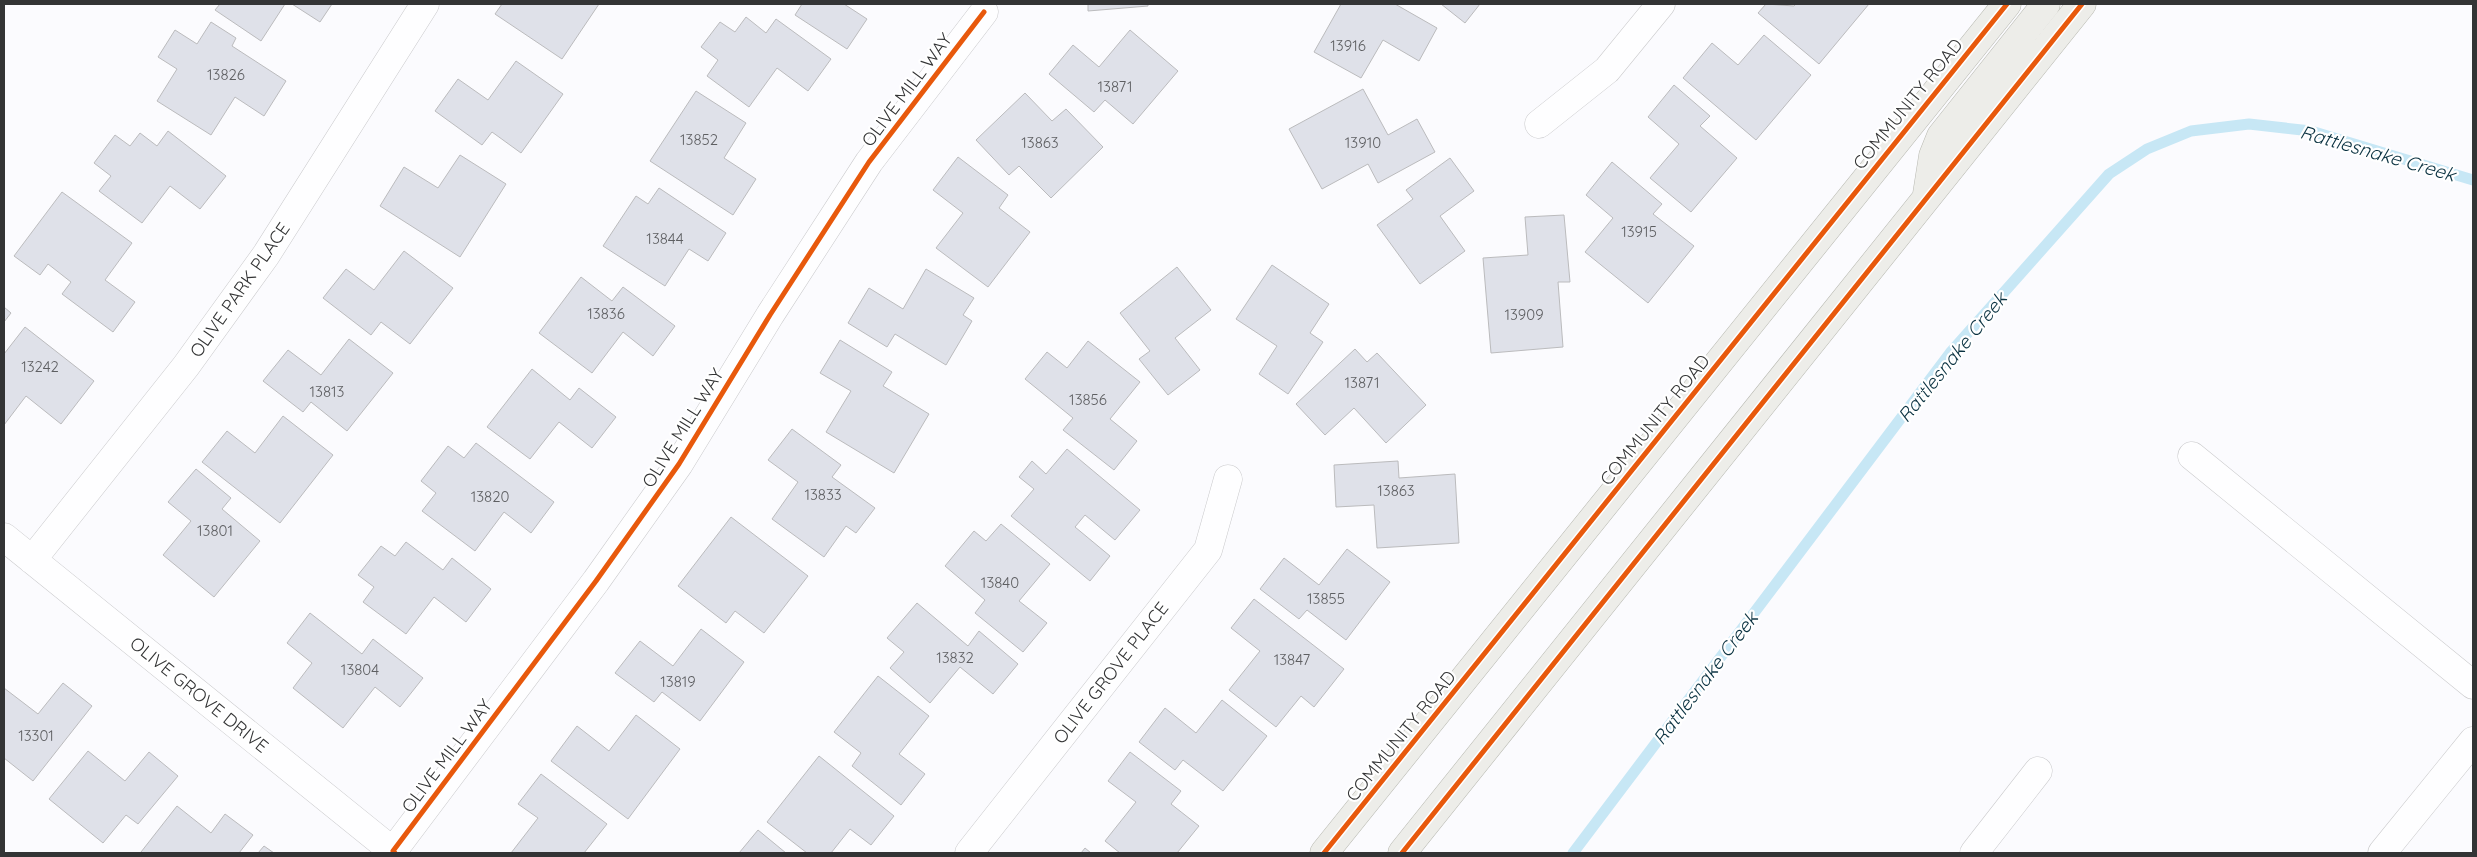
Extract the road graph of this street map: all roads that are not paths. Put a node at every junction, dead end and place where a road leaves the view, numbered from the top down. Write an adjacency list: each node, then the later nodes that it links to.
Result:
1 (425, 4): 12 (street, OLIVE PARK PLACE)
2 (1661, 4): 7 (street)
3 (2007, 4): 18 (main road, COMMUNITY ROAD)
4 (2046, 4): 8 (main road)
5 (2082, 4): 8 (main road)
6 (984, 12): 16 (street, OLIVE MILL WAY)
7 (1538, 124)
8 (1926, 198): 19 (main road)
9 (2192, 456): 13 (street)
10 (1228, 479): 17 (street, OLIVE GROVE PLACE)
11 (4, 537): 12 (street, OLIVE GROVE DRIVE)
12 (32, 560): 16 (street, OLIVE GROVE DRIVE)
13 (2473, 685)
14 (2473, 741): 21 (street)
15 (2038, 771): 20 (street)
16 (394, 852)
17 (969, 853)
18 (1324, 853)
19 (1402, 853)
20 (1974, 853)
21 (2382, 853)

